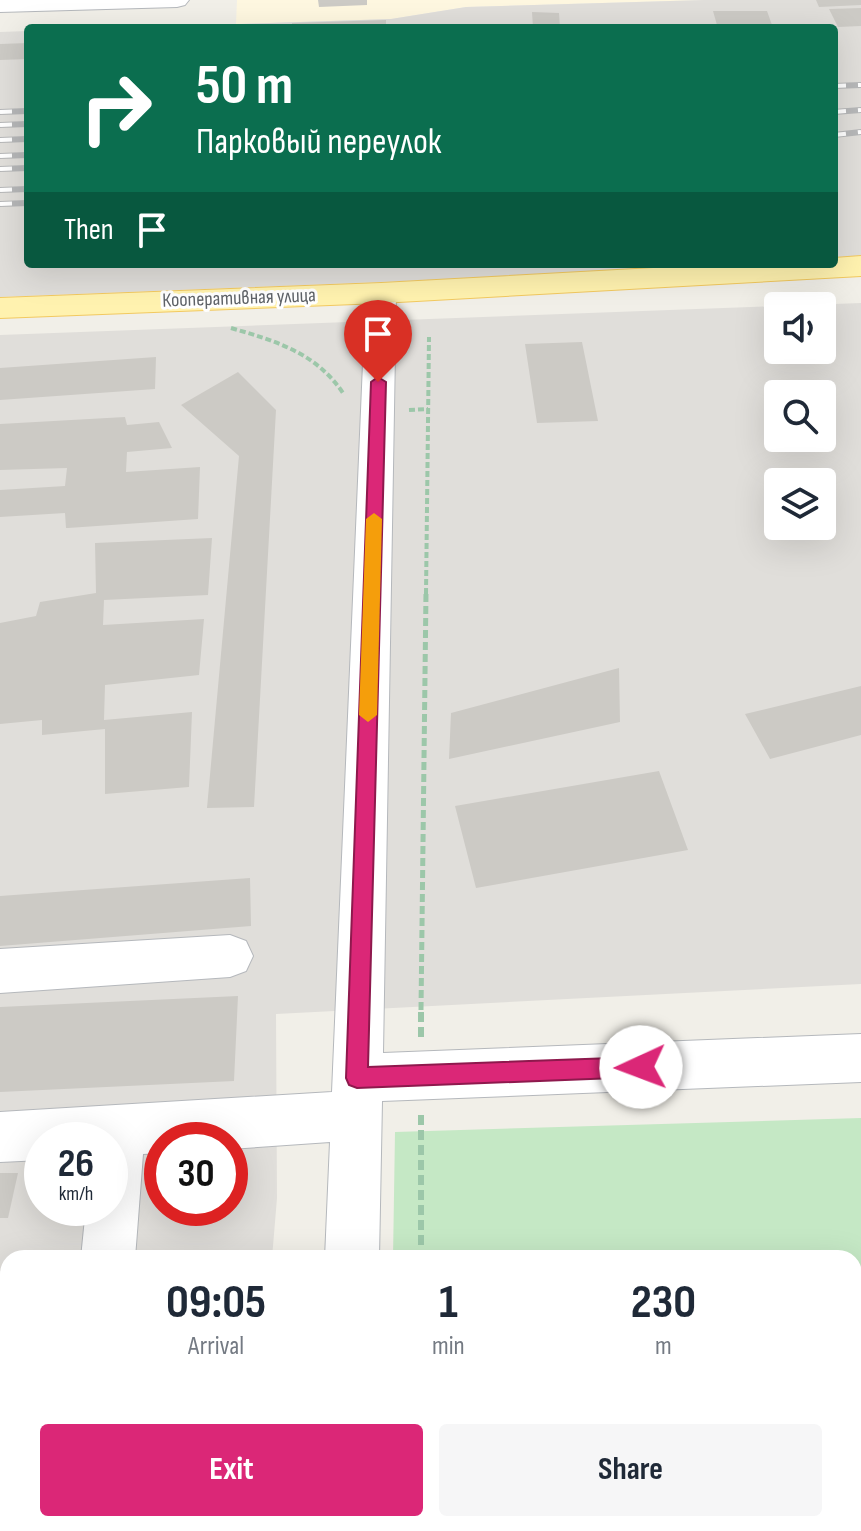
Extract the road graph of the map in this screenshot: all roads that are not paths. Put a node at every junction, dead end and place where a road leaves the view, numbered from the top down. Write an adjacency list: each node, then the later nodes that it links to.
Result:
1 (177, 0): 2 (street)
2 (0, 5)
3 (861, 266): 4 (main road, Кооперативная улица)
4 (838, 267)
5 (825, 268): 6 (main road, Кооперативная улица)
6 (381, 293): 7 (main road, Кооперативная улица); 11 (street)
7 (0, 308)
8 (230, 956): 9 (street)
9 (0, 971)
10 (861, 1058): 11 (street)
11 (356, 1097): 12 (street); 17 (street)
12 (128, 1129)
13 (24, 1136): 14 (street)
14 (0, 1137)
15 (111, 1226): 16 (street)
16 (109, 1250)
17 (352, 1250)

